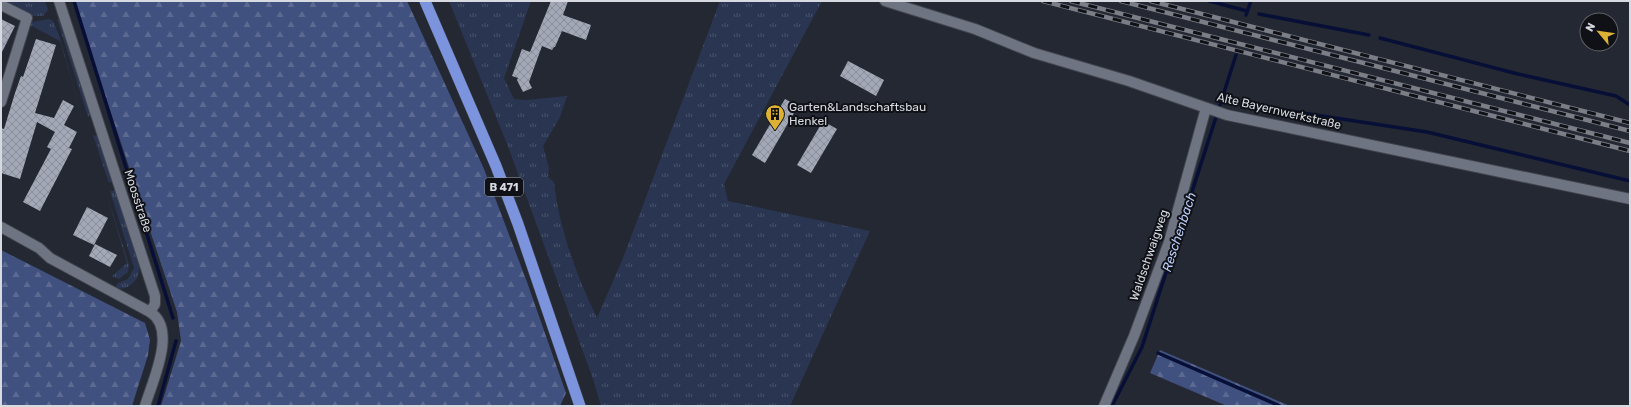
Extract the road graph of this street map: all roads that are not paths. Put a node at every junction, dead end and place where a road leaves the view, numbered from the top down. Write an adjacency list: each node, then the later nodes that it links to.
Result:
1 (59, 1): 9 (street, Moosstraße)
2 (424, 1): 11 (highway, B 471)
3 (885, 1): 6 (street, Alte Bayernwerkstraße)
4 (1, 5): 5 (street)
5 (1, 102)
6 (1210, 110): 7 (street, Alte Bayernwerkstraße); 12 (street, Waldschwaigweg)
7 (1630, 199)
8 (1, 227): 9 (street)
9 (150, 312): 10 (street)
10 (145, 406)
11 (580, 406)
12 (1104, 406)

